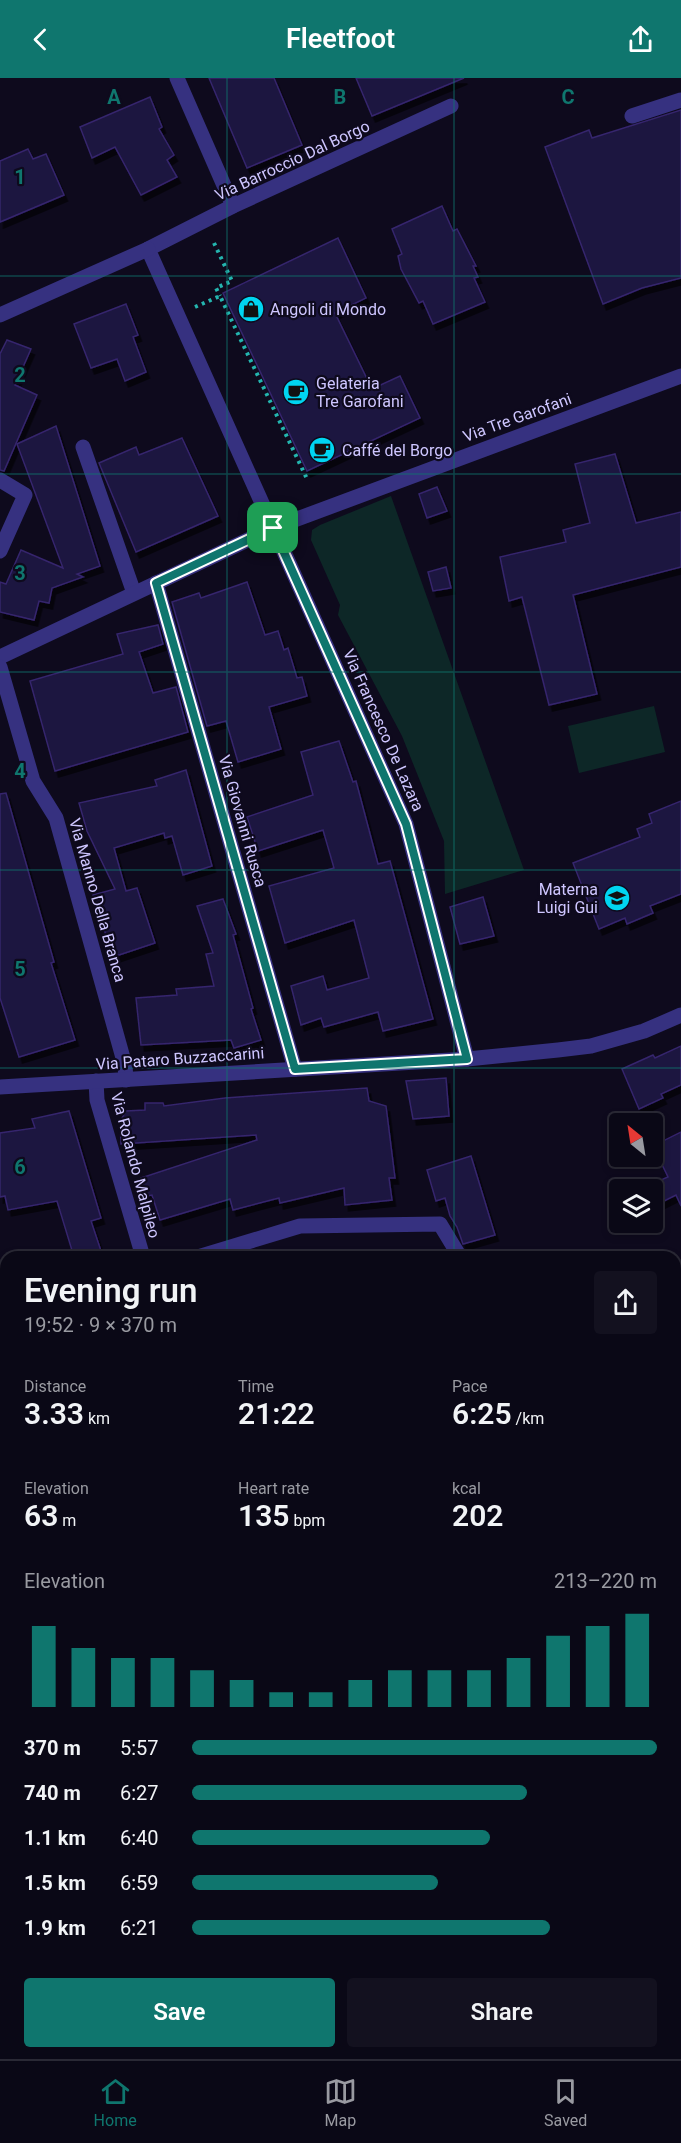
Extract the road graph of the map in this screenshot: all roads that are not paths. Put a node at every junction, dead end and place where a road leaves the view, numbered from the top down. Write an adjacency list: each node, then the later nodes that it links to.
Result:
1 (177, 78): 5 (street)
2 (681, 100): 4 (street)
3 (451, 106): 5 (street, Via Barroccio Dal Borgo)
4 (632, 116)
5 (233, 206): 6 (street, Via Barroccio Dal Borgo)
6 (148, 249): 7 (street, Via Barroccio Dal Borgo); 11 (street)
7 (0, 315)
8 (681, 376): 11 (street, Via Tre Garofani)
9 (83, 447): 14 (street)
10 (0, 480): 12 (street)
11 (273, 528): 13 (street, Via Tre Garofani); 18 (street, Via Francesco De Lazara)
12 (0, 551)
13 (156, 583): 14 (street, Via Tre Garofani); 19 (street, Via Giovanni Rusca)
14 (134, 593): 15 (street, Via Tre Garofani)
15 (0, 657)
16 (0, 667): 20 (street, Via Manno Della Branca)
17 (681, 1015): 18 (street, Via Pataro Buzzaccarini)
18 (467, 1059): 19 (street, Via Pataro Buzzaccarini)
19 (295, 1069): 20 (street, Via Pataro Buzzaccarini)
20 (126, 1080): 21 (street, Via Pataro Buzzaccarini)
21 (96, 1081): 22 (street, Via Pataro Buzzaccarini); 23 (street, Via Rolando Malpileo)
22 (0, 1087)
23 (141, 1251)
24 (218, 1251): 25 (street)
25 (456, 1251)

